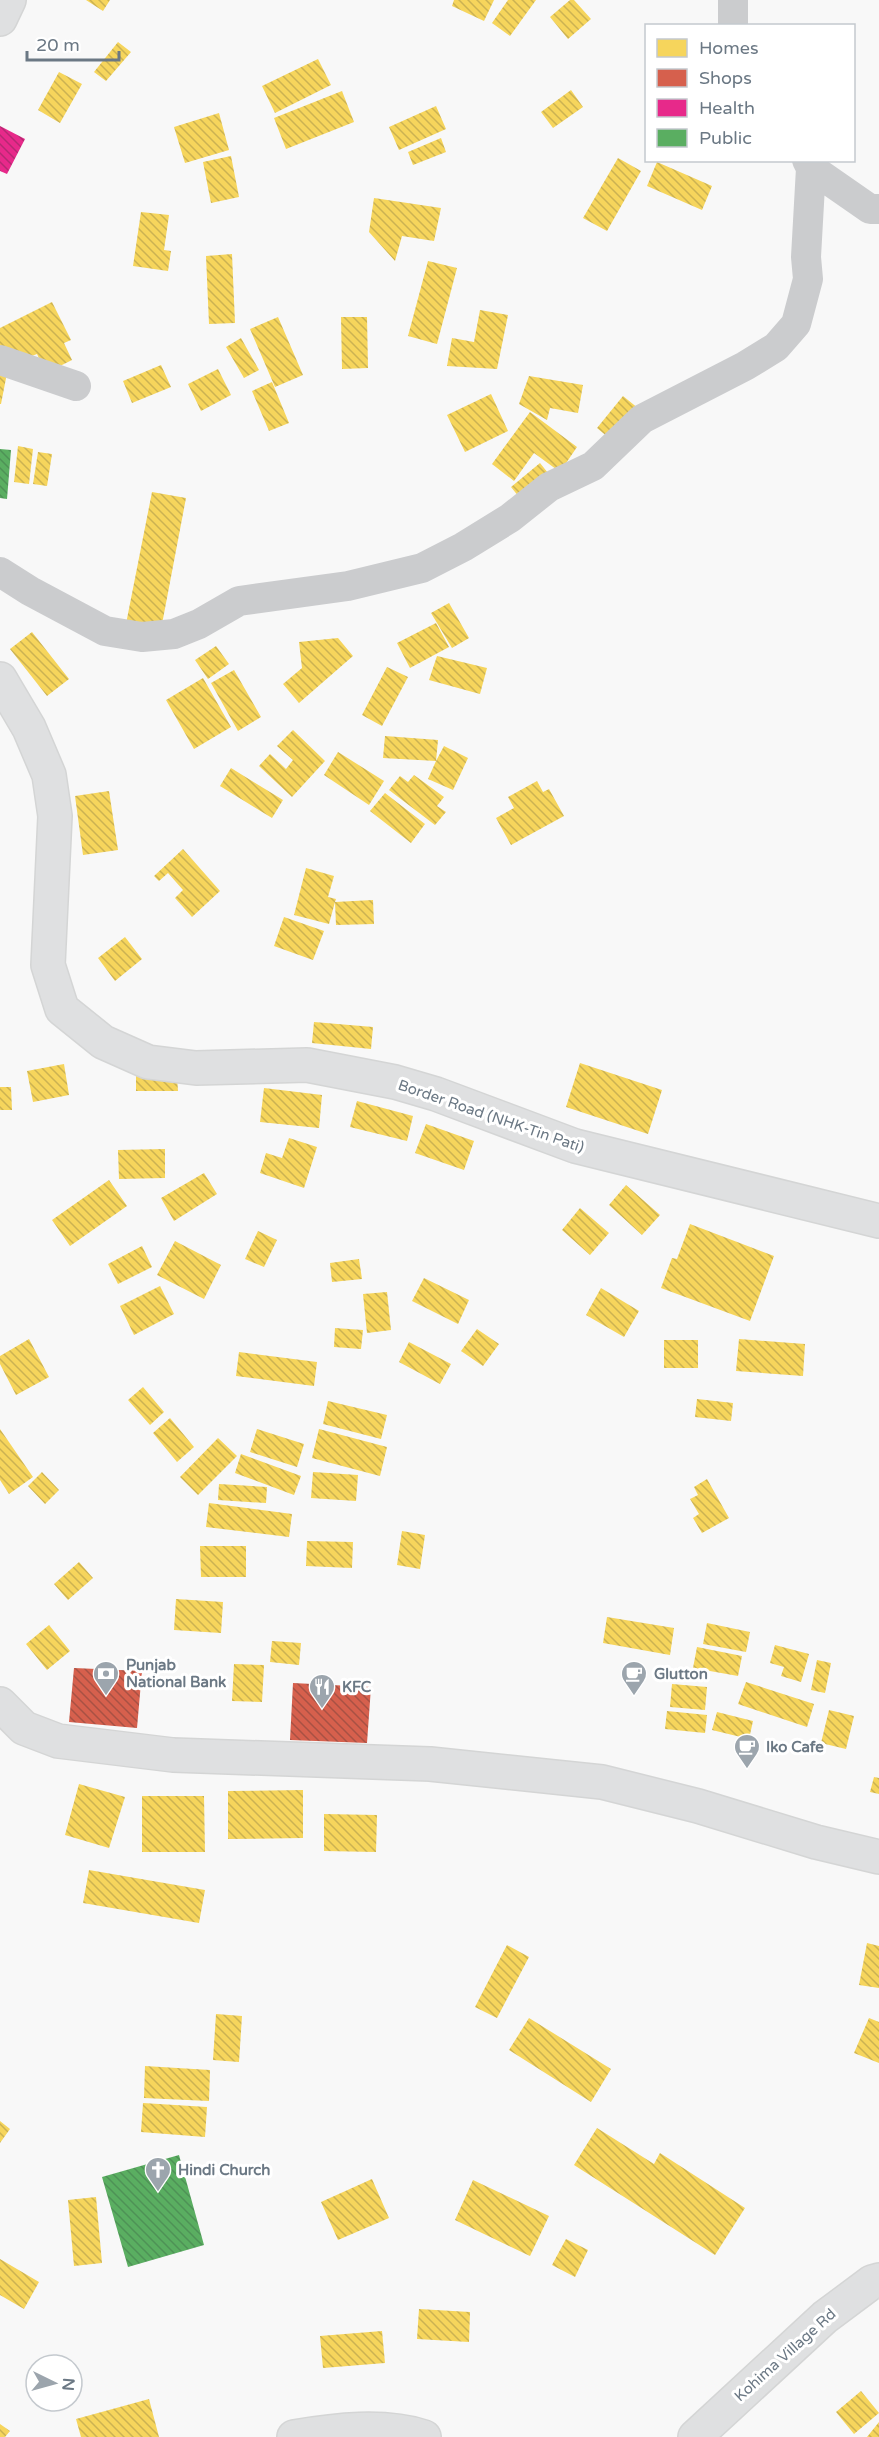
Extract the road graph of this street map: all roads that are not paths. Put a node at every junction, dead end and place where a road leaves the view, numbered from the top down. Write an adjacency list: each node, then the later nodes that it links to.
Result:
1 (9, 0): 3 (main road)
2 (733, 0): 4 (street)
3 (0, 19)
4 (733, 24)
5 (809, 164): 6 (street); 9 (street)
6 (879, 209)
7 (0, 360): 8 (street)
8 (76, 386)
9 (0, 572)
10 (0, 679): 11 (main road, Border Road (NHK-Tin Pati))
11 (879, 1221)
12 (0, 1704): 13 (main road)
13 (879, 1857)
14 (879, 2280): 17 (main road, Kohima Village Rd)
15 (294, 2437): 16 (main road)
16 (424, 2437)
17 (694, 2437)

